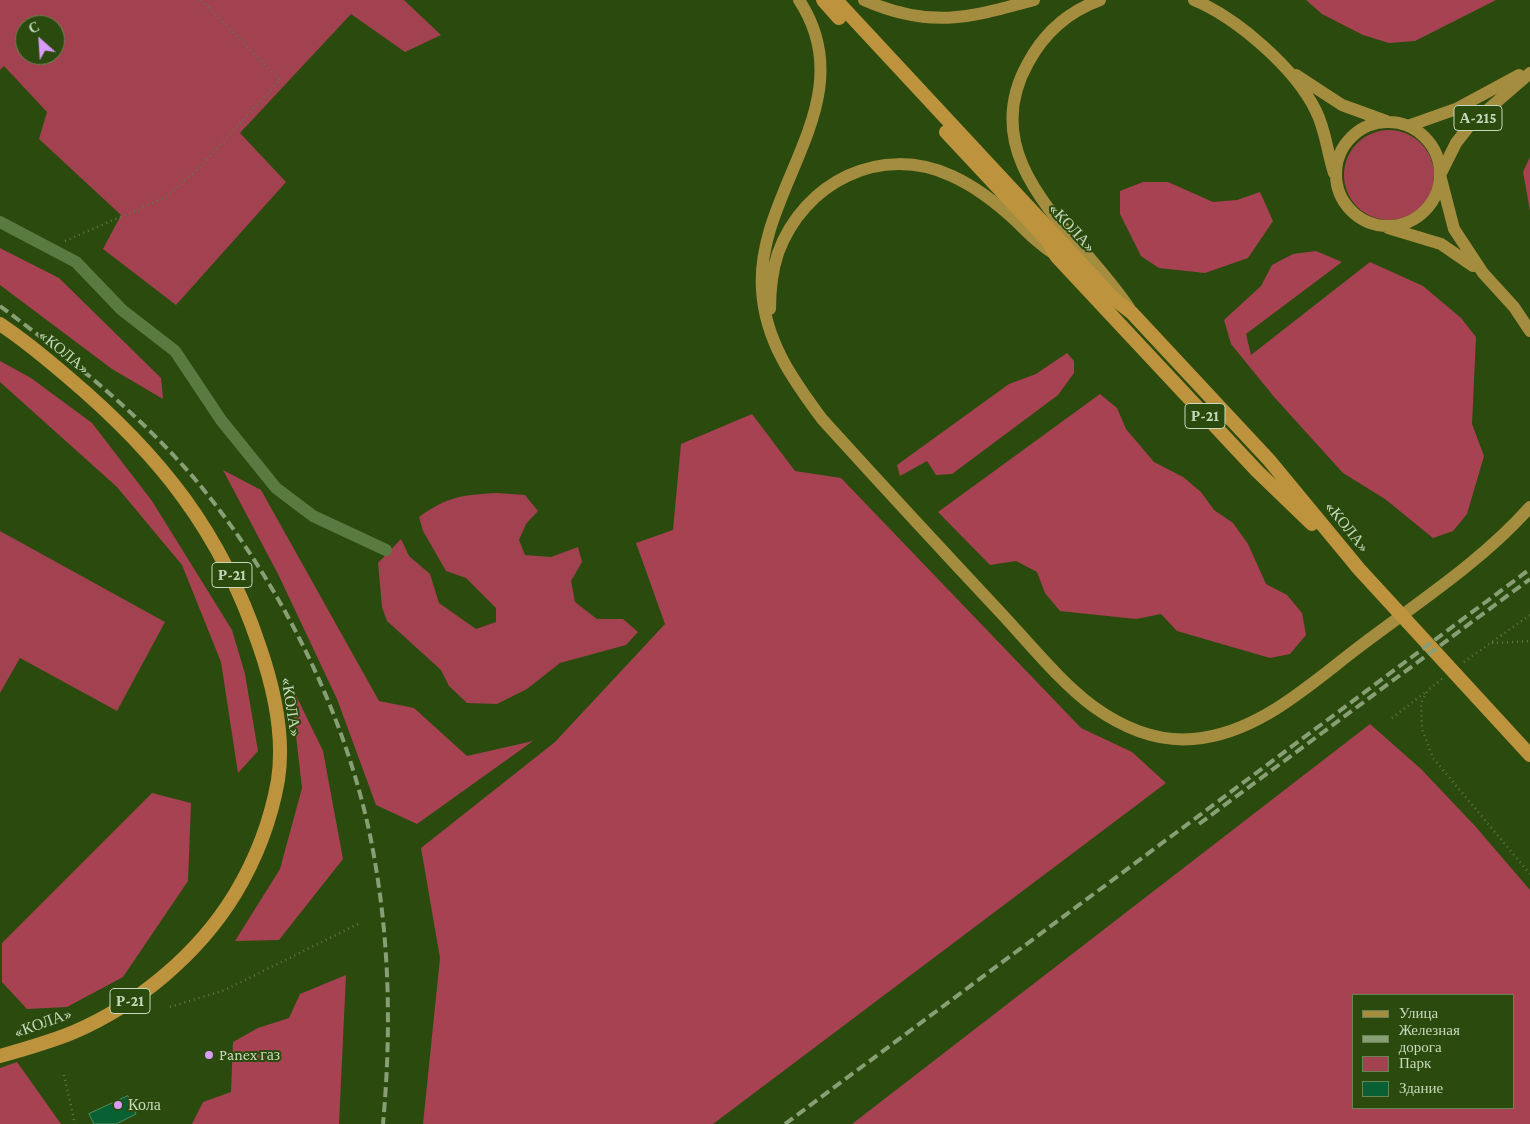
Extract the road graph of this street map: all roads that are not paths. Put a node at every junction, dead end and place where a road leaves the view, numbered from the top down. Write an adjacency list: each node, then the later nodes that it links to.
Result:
1 (800, 0): 22 (main road)
2 (823, 0): 17 (highway, «КОЛА» / Р-21)
3 (836, 0): 19 (highway, «КОЛА» / Р-21)
4 (864, 0): 5 (main road)
5 (1034, 0)
6 (1100, 0): 19 (main road)
7 (1194, 0): 8 (main road)
8 (1278, 61): 11 (main road); 14 (main road)
9 (1530, 69): 12 (main road, А-215)
10 (1530, 73): 13 (main road, А-215)
11 (1388, 122): 12 (main road); 14 (main road)
12 (1408, 126): 13 (main road)
13 (1440, 175): 16 (main road); 18 (main road)
14 (1335, 176): 16 (main road)
15 (0, 222): 24 (street)
16 (1384, 226): 18 (main road)
17 (1057, 257): 22 (main road); 25 (highway, «КОЛА» / Р-21)
18 (1483, 274): 21 (main road)
19 (1132, 313): 25 (highway, «КОЛА» / Р-21)
20 (0, 324): 27 (highway, «КОЛА» / Р-21)
21 (1530, 331)
22 (770, 332): 23 (main road)
23 (1530, 507)
24 (386, 550)
25 (1359, 570): 26 (highway, Р-21)
26 (1530, 755)
27 (0, 1056)

